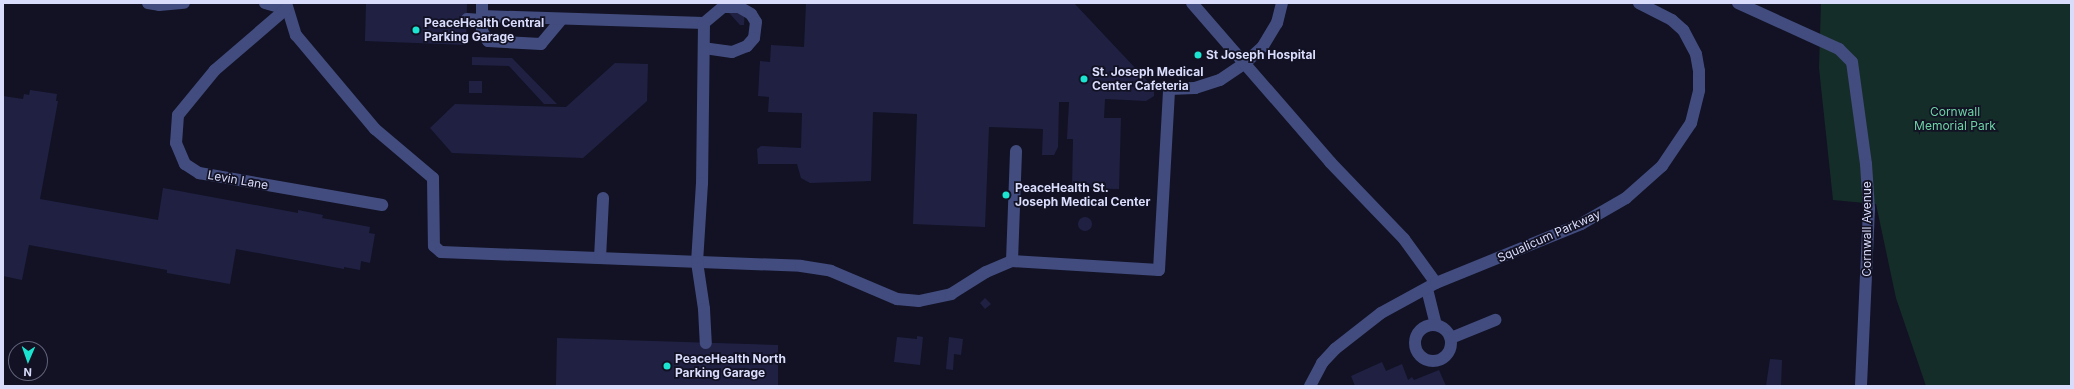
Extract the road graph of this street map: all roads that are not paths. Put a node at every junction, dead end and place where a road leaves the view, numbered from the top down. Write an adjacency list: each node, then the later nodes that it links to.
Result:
1 (148, 3): 2 (street)
2 (184, 3)
3 (265, 3): 9 (street)
4 (482, 3): 10 (street)
5 (1192, 3): 15 (street)
6 (1282, 3): 15 (street)
7 (1639, 3): 22 (street, Squalicum Parkway)
8 (1738, 3): 28 (street, Cornwall Avenue)
9 (286, 6): 18 (street, Levin Lane); 19 (street)
10 (482, 18): 11 (street); 12 (street); 12 (street)
11 (467, 19)
12 (561, 20): 13 (street)
13 (704, 23): 14 (street); 14 (street)
14 (704, 48): 21 (street)
15 (1244, 64): 20 (street); 22 (street)
16 (1016, 151): 20 (street)
17 (603, 198): 19 (street)
18 (382, 205)
19 (600, 258): 21 (street)
20 (1012, 261): 21 (street)
21 (697, 262): 26 (street)
22 (1432, 286): 24 (street); 27 (street, Squalicum Parkway)
23 (1496, 320): 25 (street)
24 (1436, 324): 25 (street); 25 (street)
25 (1451, 338)
26 (706, 343)
27 (1310, 386)
28 (1860, 386)

